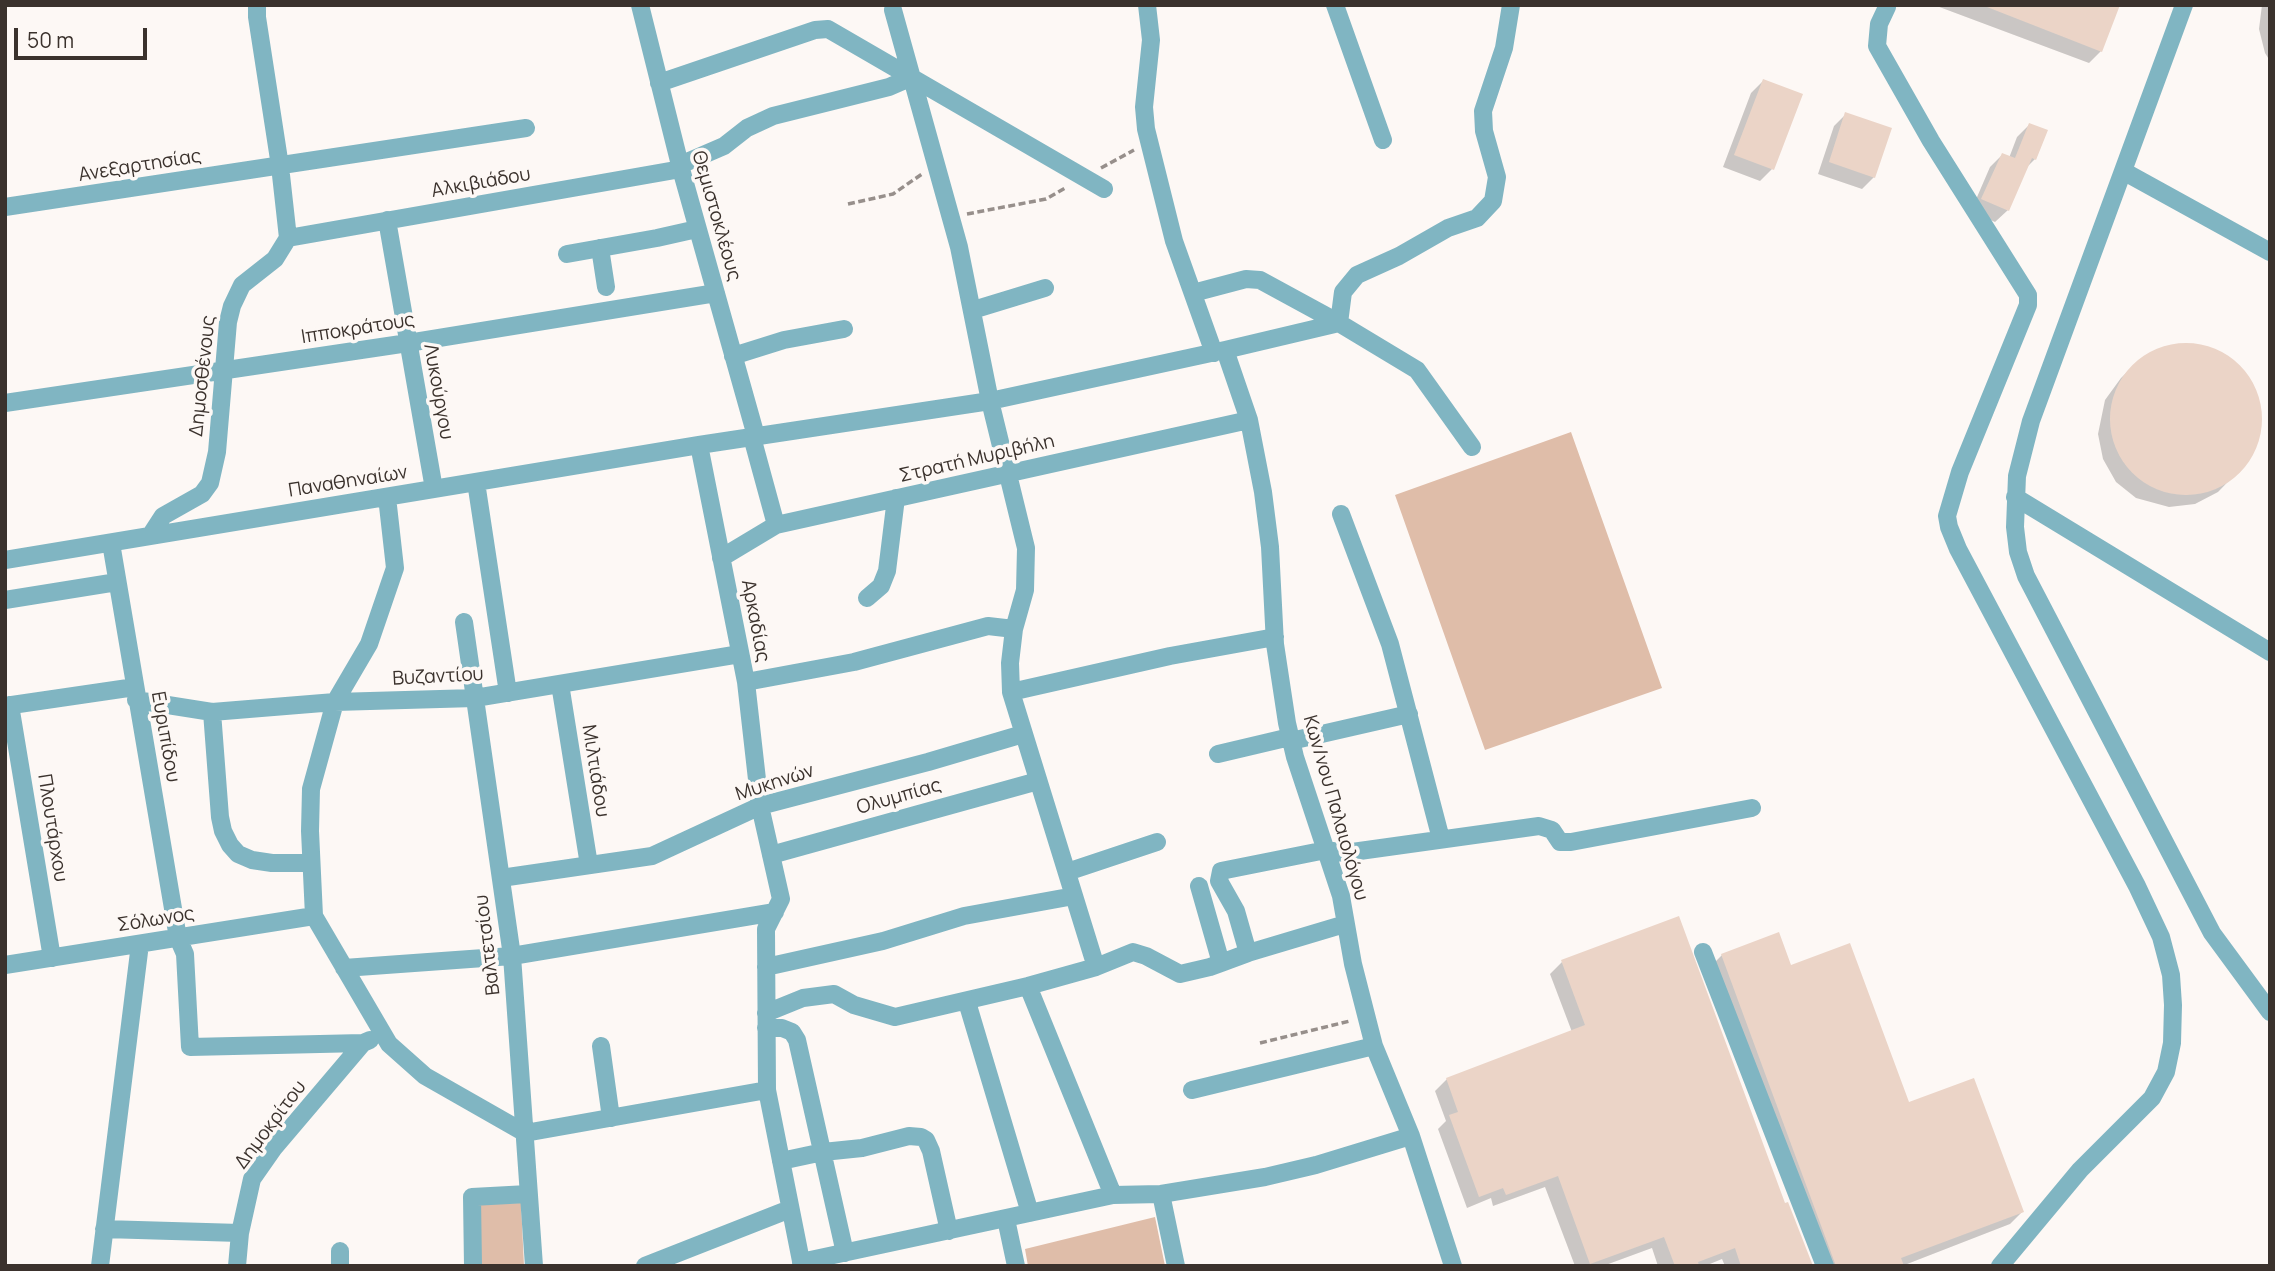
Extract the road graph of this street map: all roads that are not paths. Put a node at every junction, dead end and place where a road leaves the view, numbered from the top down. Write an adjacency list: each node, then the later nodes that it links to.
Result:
1 (257, 5): 13 (street)
2 (640, 5): 10 (street, Θεμιστοκλέους)
3 (1147, 5): 27 (street, Κων/νου Παλαιολόγου)
4 (1335, 5): 12 (street)
5 (1511, 5): 29 (street)
6 (2184, 5): 15 (street)
7 (1887, 7): 126 (street)
8 (893, 10): 9 (street)
9 (912, 77): 10 (street); 14 (street, Αλκιβιάδου); 16 (street); 28 (street)
10 (659, 83): 14 (street, Θεμιστοκλέους)
11 (526, 128): 13 (street, Ανεξαρτησίας)
12 (1383, 140)
13 (280, 166): 17 (street, Ανεξαρτησίας); 20 (street)
14 (680, 167): 18 (street, Αλκιβιάδου); 19 (street, Θεμιστοκλέους)
15 (2123, 171): 22 (street); 45 (street)
16 (1104, 189)
17 (5, 207)
18 (387, 220): 20 (street, Αλκιβιάδου); 31 (street, Λυκούργου)
19 (697, 229): 21 (street); 26 (street, Θεμιστοκλέους)
20 (288, 238): 34 (street, Δημοσθένους)
21 (600, 248): 23 (street); 24 (street)
22 (2270, 253)
23 (567, 254)
24 (606, 287)
25 (1045, 288): 28 (street)
26 (716, 293): 31 (street, Ιπποκράτους); 33 (street, Θεμιστοκλέους)
27 (1193, 293): 29 (street); 32 (street, Κων/νου Παλαιολόγου)
28 (973, 310): 35 (street)
29 (1339, 323): 32 (street, Παναθηναίων); 40 (street)
30 (844, 329): 33 (street)
31 (408, 343): 34 (street, Ιπποκράτους); 43 (street, Λυκούργου)
32 (1219, 352): 35 (street, Παναθηναίων); 37 (street, Κων/νου Παλαιολόγου)
33 (733, 356): 38 (street, Θεμιστοκλέους)
34 (223, 370): 36 (street, Ιπποκράτους); 49 (street, Δημοσθένους)
35 (990, 401): 38 (street, Παναθηναίων); 41 (street)
36 (5, 403)
37 (1249, 420): 41 (street, Στρατή Μυριβήλη); 58 (street, Κων/νου Παλαιολόγου)
38 (754, 437): 39 (street, Παναθηναίων); 48 (street, Θεμιστοκλέους)
39 (699, 445): 42 (street, Παναθηναίων); 51 (street, Αρκαδίας)
40 (1472, 447)
41 (1009, 473): 46 (street, Στρατή Μυριβήλη); 57 (street)
42 (476, 482): 43 (street, Παναθηναίων); 65 (street)
43 (433, 489): 44 (street, Παναθηναίων)
44 (387, 497): 49 (street, Παναθηναίων); 67 (street)
45 (2015, 497): 59 (street); 103 (street)
46 (897, 498): 48 (street, Στρατή Μυριβήλη); 54 (street)
47 (1342, 514): 70 (street)
48 (776, 525): 51 (street, Στρατή Μυριβήλη)
49 (150, 536): 50 (street, Παναθηναίων)
50 (110, 543): 52 (street, Παναθηναίων); 53 (street, Ευριπίδου)
51 (721, 558): 60 (street, Αρκαδίας)
52 (5, 560)
53 (117, 582): 55 (street); 64 (street, Ευριπίδου)
54 (867, 598)
55 (5, 600)
56 (464, 622): 66 (street, Βαλτετσίου)
57 (1014, 629): 61 (street); 63 (street)
58 (1275, 638): 63 (street); 72 (street, Κων/νου Παλαιολόγου)
59 (2270, 652)
60 (740, 654): 61 (street, Αρκαδίας); 62 (street, Βυζαντίου)
61 (746, 682): 75 (street, Αρκαδίας)
62 (560, 684): 65 (street, Βυζαντίου); 82 (street, Μιλτιάδου)
63 (1011, 692): 71 (street)
64 (135, 693): 68 (street, Βυζαντίου); 69 (street, Βυζαντίου); 90 (street, Ευριπίδου)
65 (508, 693): 66 (street, Βυζαντίου)
66 (475, 698): 67 (street, Βυζαντίου); 84 (street, Βαλτετσίου)
67 (335, 702): 69 (street, Βυζαντίου); 81 (street)
68 (8, 706): 95 (street, Πλουτάρχου)
69 (212, 712): 81 (street)
70 (1409, 713): 72 (street); 77 (street)
71 (1023, 734): 74 (street); 75 (street, Μυκηνών)
72 (1291, 739): 73 (street); 79 (street, Κων/νου Παλαιολόγου)
73 (1218, 754)
74 (1038, 780): 80 (street, Ολυμπίας); 83 (street)
75 (760, 806): 80 (street, Αρκαδίας); 82 (street, Μυκηνών)
76 (1752, 808): 77 (street)
77 (1441, 839): 79 (street)
78 (1157, 842): 83 (street)
79 (1326, 850): 89 (street, Κων/νου Παλαιολόγου); 93 (street)
80 (771, 855): 87 (street, Αρκαδίας)
81 (311, 863): 88 (street)
82 (589, 865): 84 (street, Μυκηνών)
83 (1067, 872): 86 (street)
84 (501, 878): 94 (street, Βαλτετσίου)
85 (1199, 886): 96 (street)
86 (1074, 896): 98 (street); 99 (street)
87 (775, 912): 94 (street); 98 (street, Αρκαδίας)
88 (314, 916): 90 (street, Σόλωνος); 100 (street)
89 (1345, 924): 93 (street); 108 (street, Κων/νου Παλαιολόγου)
90 (178, 938): 91 (street, Σόλωνος); 106 (street, Ευριπίδου)
91 (139, 944): 95 (street, Σόλωνος); 122 (street)
92 (1703, 952): 136 (street)
93 (1248, 953): 96 (street)
94 (512, 956): 100 (street); 112 (street, Βαλτετσίου)
95 (52, 958): 97 (street, Σόλωνος)
96 (1221, 963): 99 (street)
97 (5, 965)
98 (766, 967): 104 (street, Αρκαδίας)
99 (1096, 967): 101 (street)
100 (344, 968): 105 (street)
101 (1028, 986): 102 (street); 118 (street)
102 (967, 1002): 104 (street); 120 (street)
103 (2270, 1012)
104 (766, 1021): 109 (street, Αρκαδίας); 114 (street)
105 (382, 1033): 106 (street, Δημοκρίτου); 112 (street)
106 (363, 1043): 124 (street, Δημοκρίτου)
107 (601, 1046): 111 (street)
108 (1374, 1046): 110 (street); 113 (street, Κων/νου Παλαιολόγου)
109 (766, 1090): 111 (street); 115 (street, Αρκαδίας)
110 (1192, 1090)
111 (611, 1118): 112 (street)
112 (525, 1133): 116 (street, Βαλτετσίου)
113 (1411, 1136): 117 (street); 135 (street, Κων/νου Παλαιολόγου)
114 (823, 1152): 115 (street); 123 (street); 125 (street)
115 (781, 1161): 119 (street, Αρκαδίας)
116 (528, 1194): 131 (street); 132 (street, Βαλτετσίου)
117 (1161, 1194): 118 (street); 134 (street)
118 (1113, 1195): 120 (street)
119 (790, 1209): 127 (street, Αρκαδίας); 128 (street)
120 (1030, 1213): 121 (street)
121 (1006, 1219): 123 (street); 133 (street)
122 (104, 1229): 124 (street); 129 (street)
123 (949, 1231): 125 (street)
124 (240, 1233): 130 (street, Δημοκρίτου)
125 (845, 1253): 127 (street)
126 (2010, 1262)
127 (801, 1264)
128 (646, 1265)
129 (100, 1266)
130 (237, 1266)
131 (473, 1266)
132 (534, 1266)
133 (1016, 1266)
134 (1176, 1266)
135 (1453, 1266)
136 (1825, 1266)

